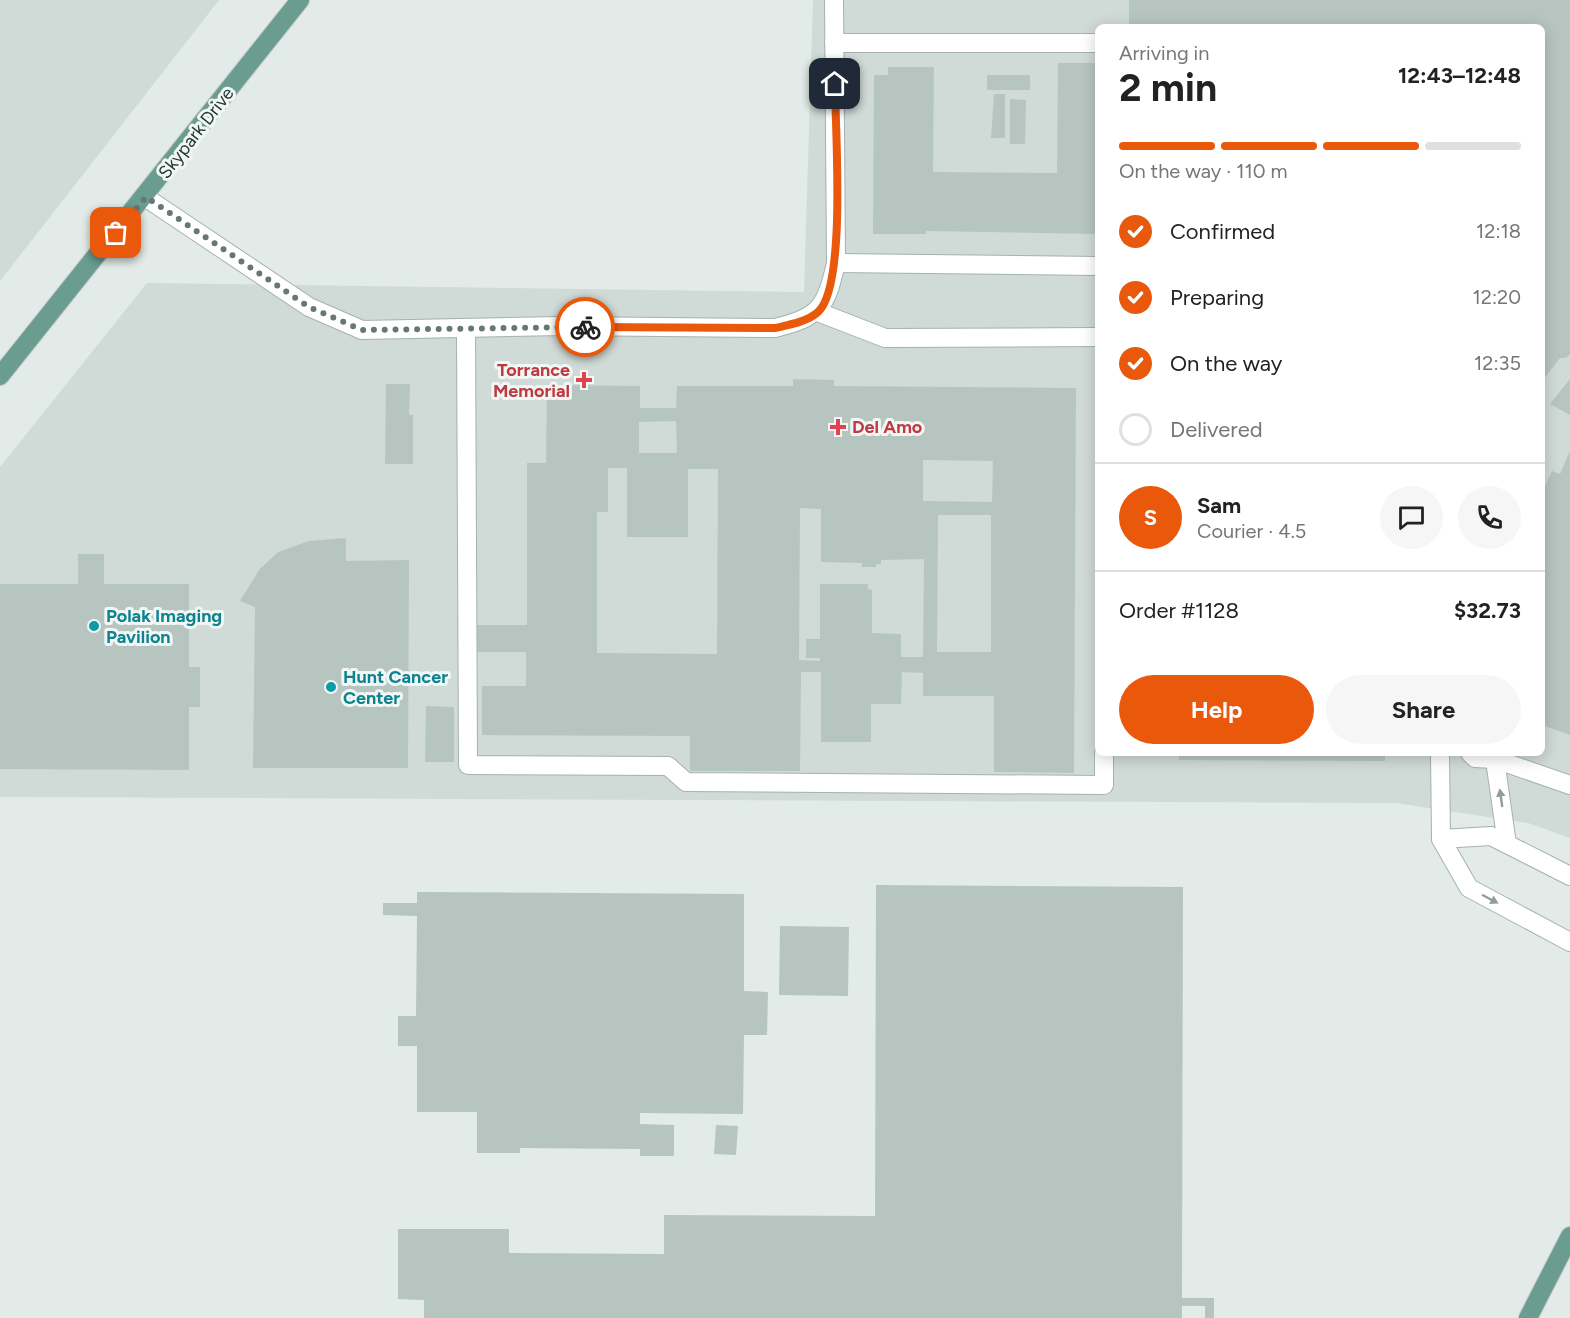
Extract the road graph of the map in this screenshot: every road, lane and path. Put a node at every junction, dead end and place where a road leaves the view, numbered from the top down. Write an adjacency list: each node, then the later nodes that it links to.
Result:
1 (300, 0): 5 (main road, Skypark Drive)
2 (834, 0): 3 (street)
3 (834, 43): 4 (street); 6 (street)
4 (1095, 43)
5 (146, 197): 9 (street); 11 (main road, Skypark Drive)
6 (836, 263): 7 (street); 8 (street)
7 (1095, 266)
8 (818, 312): 9 (street); 10 (street)
9 (466, 328): 12 (street)
10 (1095, 337)
11 (0, 376)
12 (1104, 756)
13 (1440, 756): 17 (street)
14 (1473, 756): 15 (street)
15 (1495, 756): 16 (street); 18 (street, one-way to 15)
16 (1570, 785)
17 (1441, 839): 18 (street); 20 (street, one-way to 20)
18 (1507, 844): 19 (street)
19 (1570, 876)
20 (1570, 942)
21 (1570, 1236): 22 (main road)
22 (1528, 1318)

